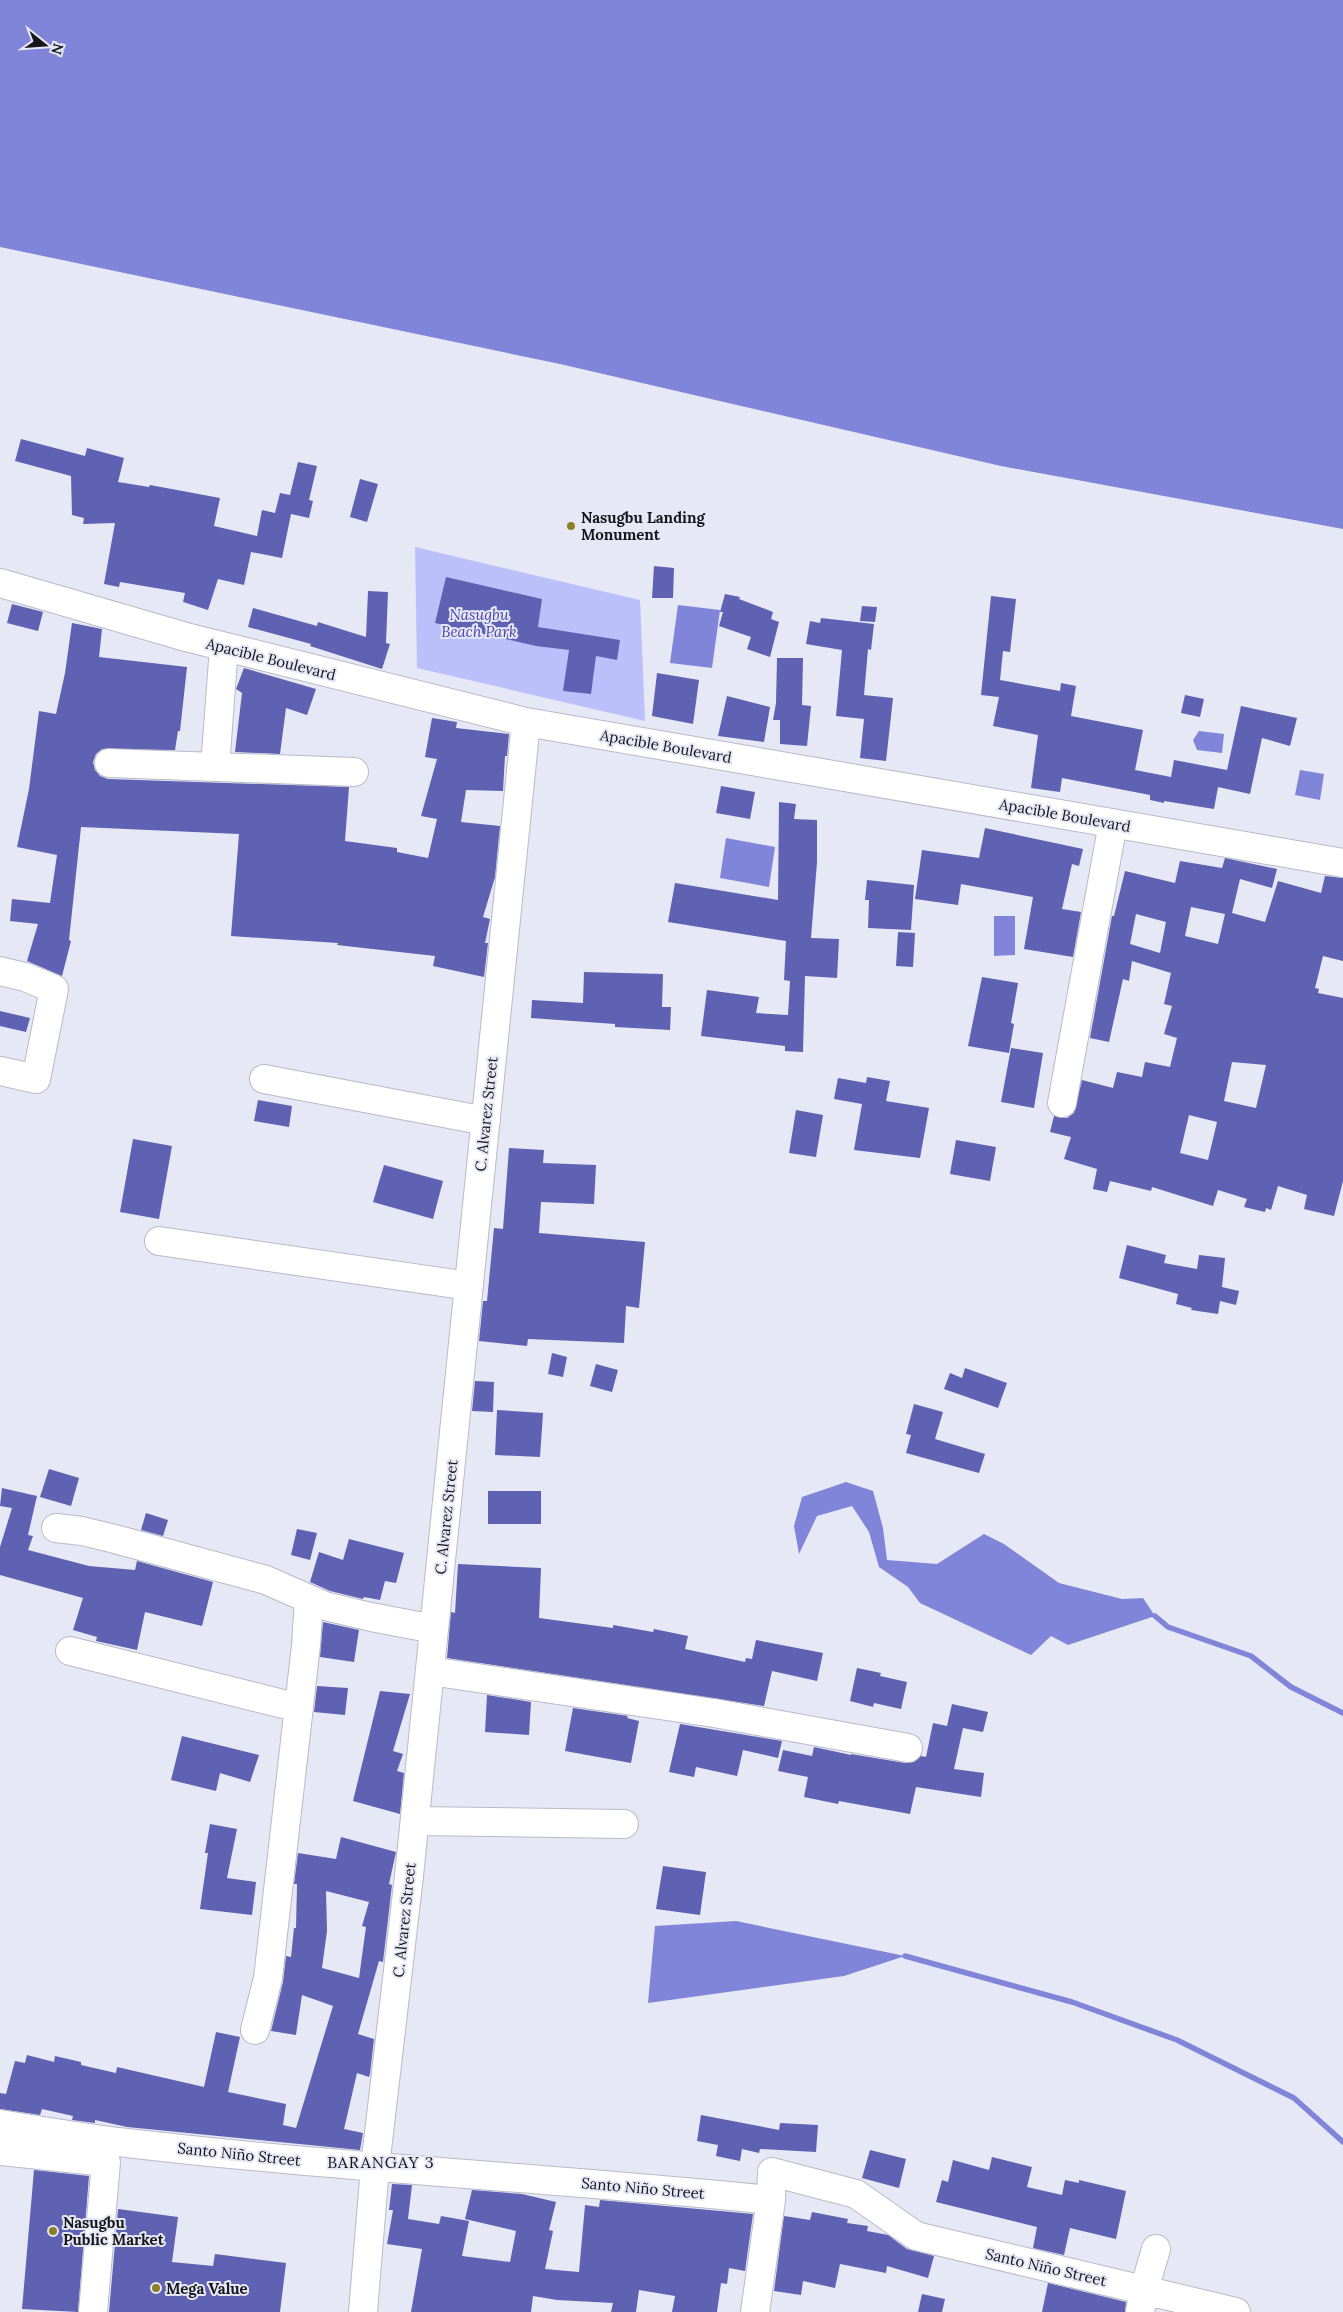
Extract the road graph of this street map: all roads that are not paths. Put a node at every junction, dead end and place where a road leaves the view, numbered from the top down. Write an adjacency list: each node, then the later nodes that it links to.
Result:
1 (0, 583): 2 (street, Apacible Boulevard)
2 (224, 647): 3 (street, Apacible Boulevard); 5 (street)
3 (526, 722): 7 (street, Apacible Boulevard); 13 (street, C. Alvarez Street)
4 (109, 763): 5 (street)
5 (215, 767): 6 (street)
6 (354, 772)
7 (1113, 823): 8 (street, Apacible Boulevard); 12 (street)
8 (1343, 863)
9 (0, 971): 10 (street)
10 (0, 1071)
11 (264, 1079): 13 (street)
12 (1062, 1103)
13 (486, 1121): 15 (street, C. Alvarez Street)
14 (159, 1241): 15 (street)
15 (469, 1286): 18 (street, C. Alvarez Street)
16 (56, 1528): 17 (street)
17 (309, 1599): 18 (street); 21 (street)
18 (434, 1629): 20 (street, C. Alvarez Street)
19 (70, 1651): 21 (street)
20 (430, 1671): 22 (street); 23 (street, C. Alvarez Street)
21 (299, 1708): 25 (street)
22 (908, 1748)
23 (415, 1821): 24 (street); 28 (street, C. Alvarez Street)
24 (624, 1824)
25 (255, 2030)
26 (0, 2124): 28 (street, Santo Niño Street)
27 (0, 2151): 32 (street)
28 (376, 2167): 29 (street, Santo Niño Street); 33 (street, C. Alvarez Street)
29 (771, 2200): 31 (street, Santo Niño Street); 34 (street)
30 (1156, 2249): 31 (street)
31 (1142, 2301): 35 (street, Santo Niño Street)
32 (94, 2312)
33 (363, 2312)
34 (754, 2312)
35 (1236, 2312)

